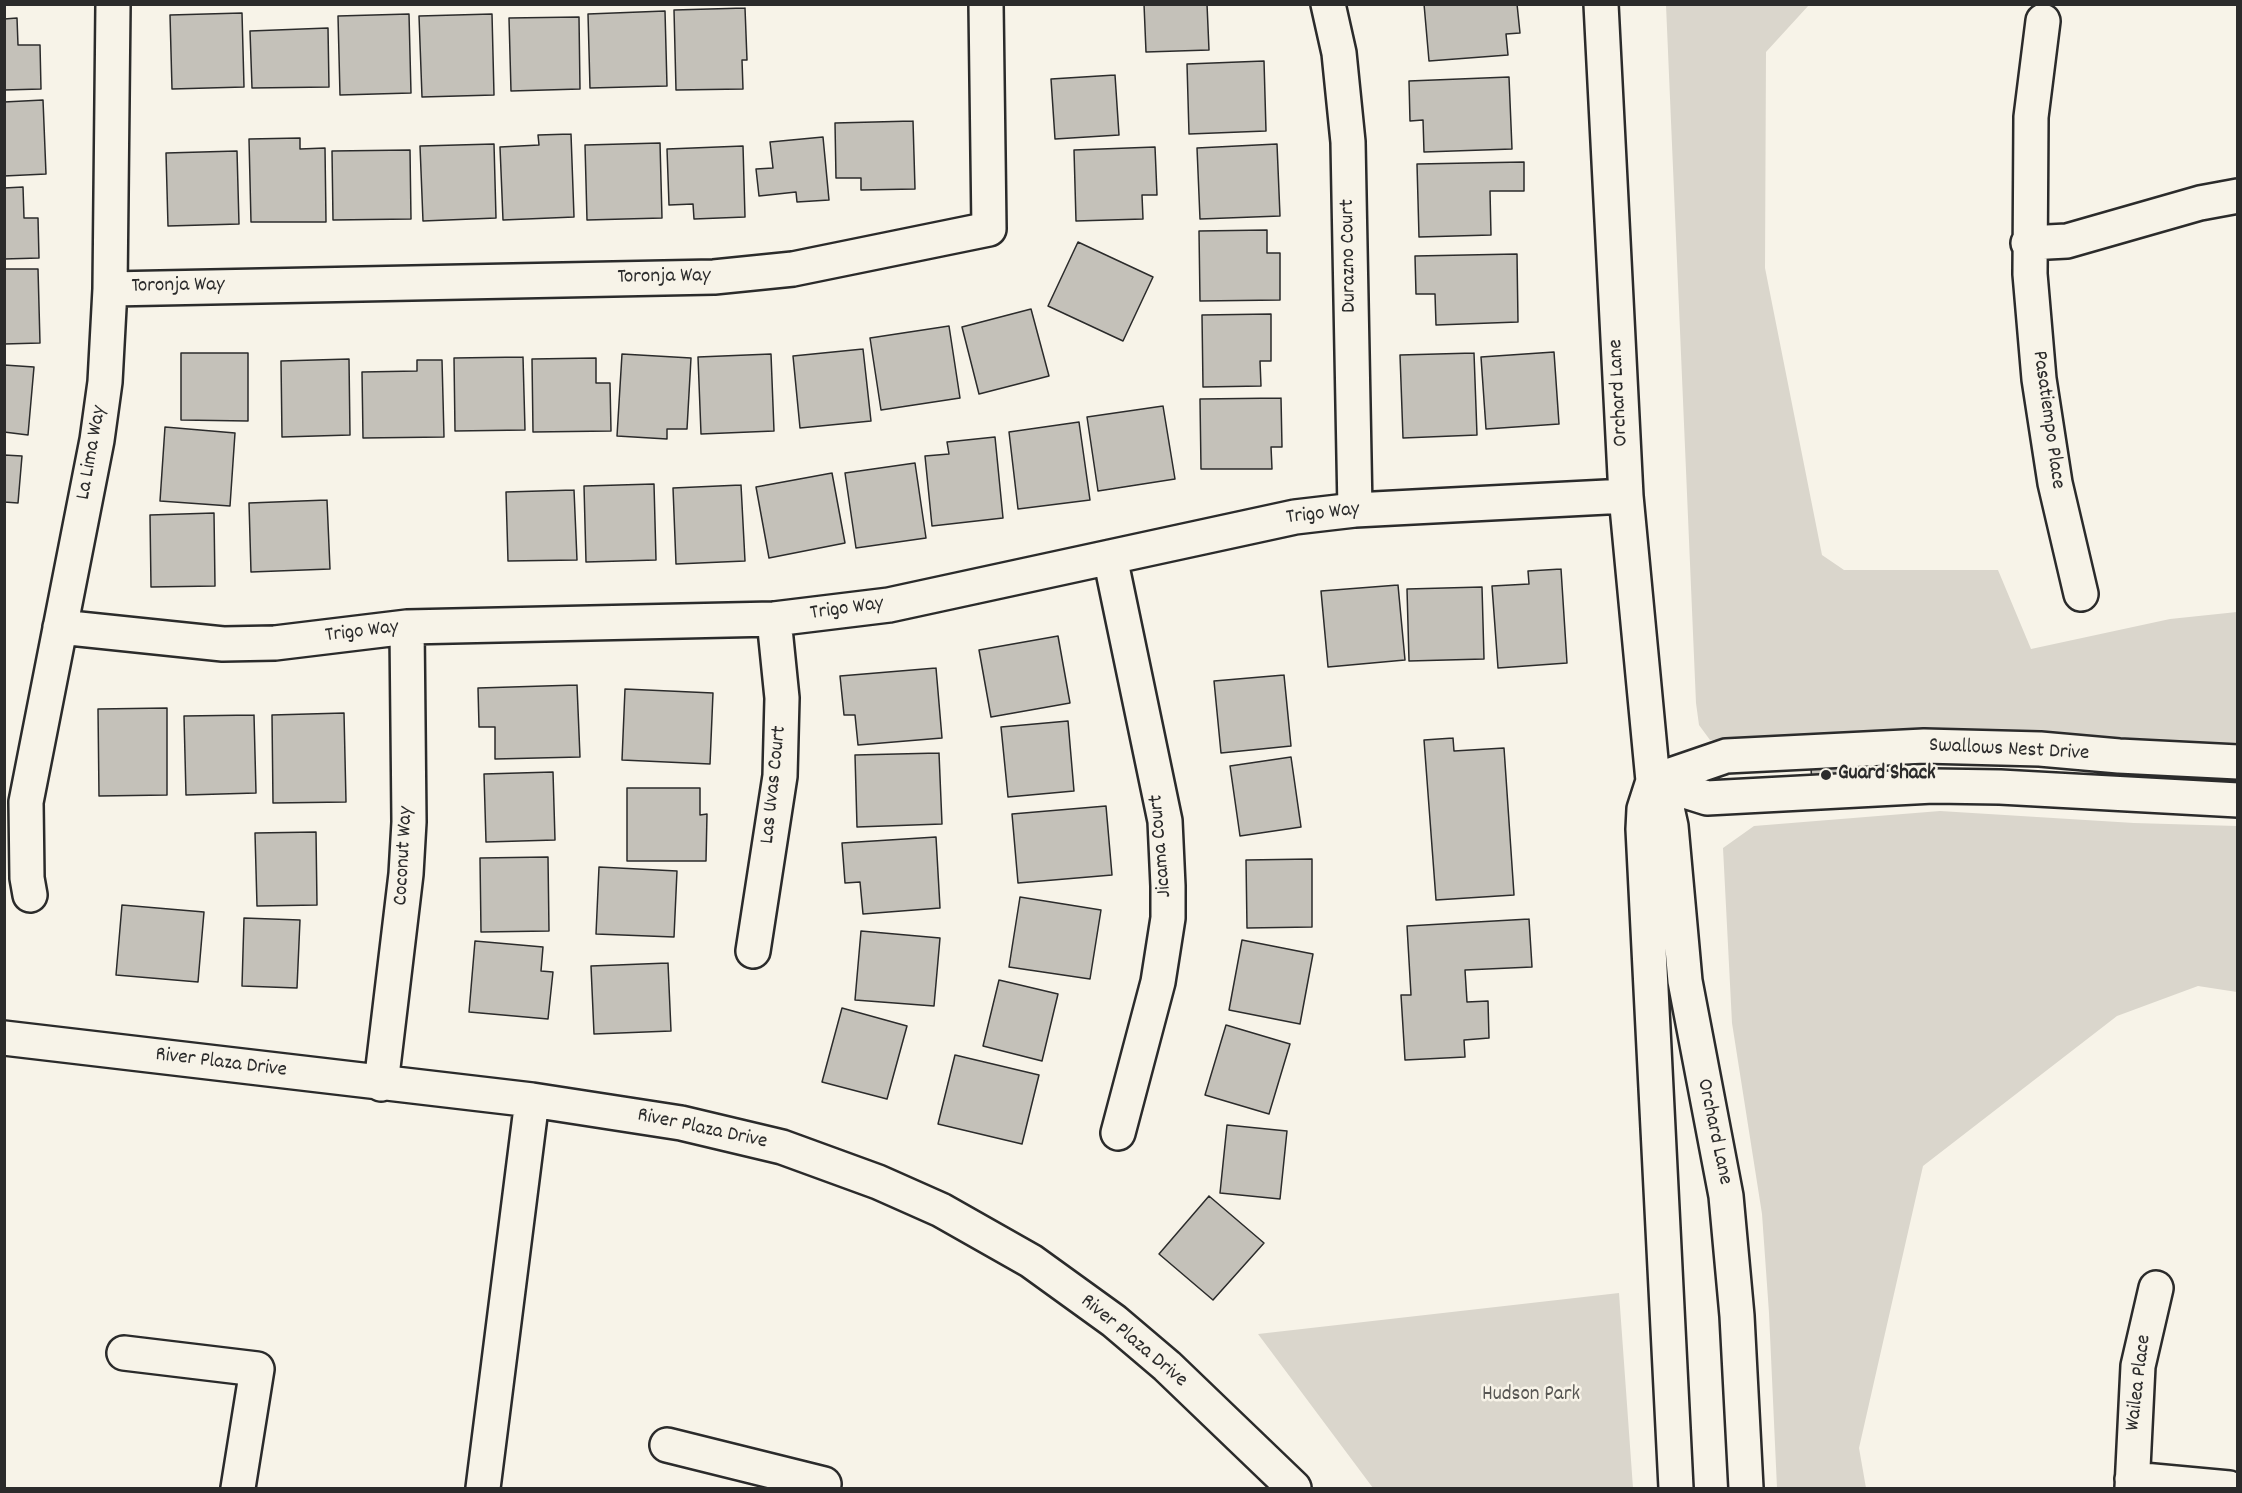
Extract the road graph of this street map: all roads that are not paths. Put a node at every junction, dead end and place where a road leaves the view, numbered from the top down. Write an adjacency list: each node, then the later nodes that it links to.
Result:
1 (113, 4): 8 (street, La Lima Way)
2 (986, 4): 8 (street, Toronja Way)
3 (1328, 4): 10 (street, Durazno Court)
4 (1601, 4): 9 (street, Orchard Lane)
5 (2043, 21): 7 (street, Pasatiempo Place)
6 (2238, 196): 7 (street)
7 (2028, 243): 12 (street, Pasatiempo Place)
8 (110, 289): 14 (street, La Lima Way)
9 (1626, 496): 10 (street, Trigo Way); 17 (street, Orchard Lane)
10 (1354, 510): 11 (street, Trigo Way)
11 (1110, 557): 13 (street, Trigo Way); 24 (street, Jicama Court)
12 (2081, 594)
13 (774, 619): 15 (street, Trigo Way); 20 (street, Las Uvas Court)
14 (60, 627): 15 (street, Trigo Way); 19 (street, La Lima Way)
15 (407, 627): 22 (street, Coconut Way)
16 (2238, 762): 17 (street, Swallows Nest Drive)
17 (1653, 782): 18 (street, Swallows Nest Drive); 33 (street, Orchard Lane); 34 (street, Orchard Lane)
18 (2238, 800)
19 (30, 895)
20 (753, 951)
21 (4, 1038): 22 (street, River Plaza Drive)
22 (381, 1084): 23 (street, River Plaza Drive)
23 (532, 1100): 30 (street); 32 (street, River Plaza Drive)
24 (1118, 1133)
25 (2156, 1288): 28 (street, Wailea Place)
26 (124, 1353): 29 (street)
27 (667, 1445): 31 (street)
28 (2132, 1484): 35 (street, Wailea Place)
29 (238, 1488)
30 (483, 1488)
31 (823, 1488)
32 (1294, 1488)
33 (1676, 1488)
34 (1746, 1488)
35 (2229, 1488)

